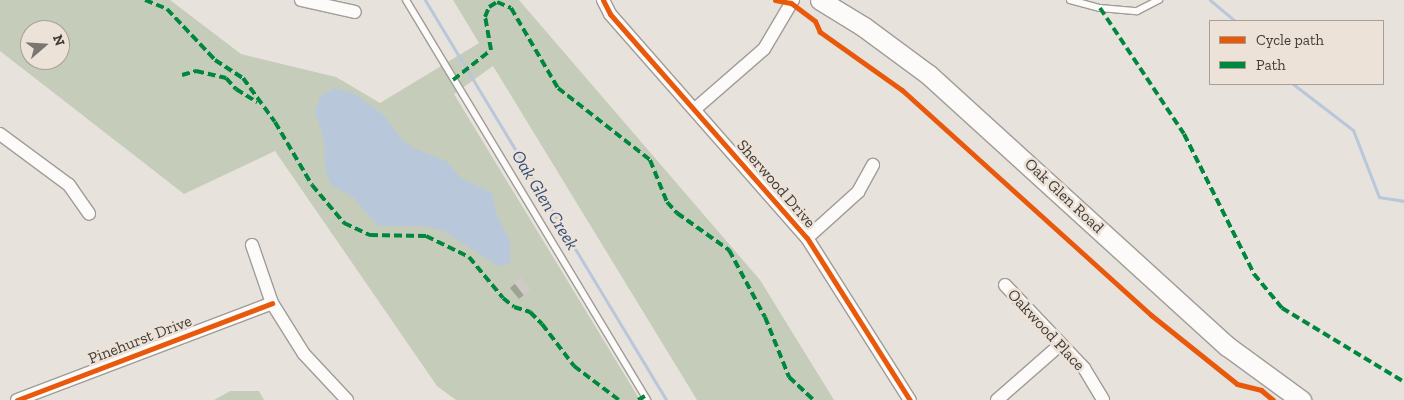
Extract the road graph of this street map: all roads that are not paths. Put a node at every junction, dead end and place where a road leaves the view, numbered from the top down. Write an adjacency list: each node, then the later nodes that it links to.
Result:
1 (301, 0): 8 (street)
2 (406, 0): 20 (lane)
3 (603, 0): 9 (street, Sherwood Drive)
4 (793, 0): 9 (street)
5 (820, 0): 24 (main road, Oak Glen Road)
6 (1070, 0): 7 (lane)
7 (1159, 0)
8 (355, 12)
9 (694, 109): 13 (street, Sherwood Drive)
10 (0, 134): 12 (street)
11 (873, 165): 13 (street)
12 (89, 214)
13 (807, 238): 21 (street, Sherwood Drive)
14 (252, 244): 16 (street)
15 (1005, 285): 17 (street, Oakwood Place)
16 (272, 303): 18 (street, Pinehurst Drive); 19 (street)
17 (1061, 344): 22 (street); 23 (street, Oakwood Place)
18 (17, 400)
19 (347, 400)
20 (647, 400)
21 (910, 400)
22 (997, 400)
23 (1103, 400)
24 (1300, 400)

